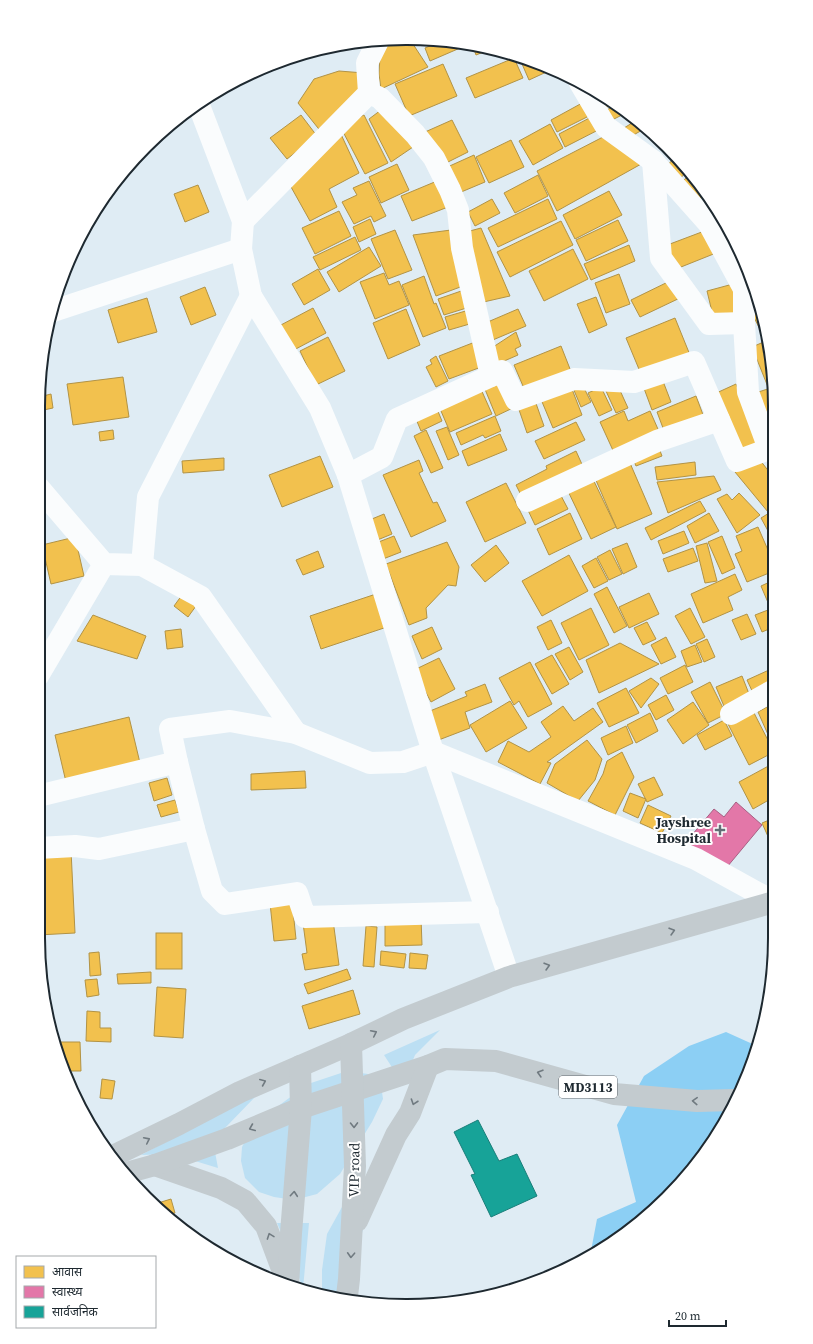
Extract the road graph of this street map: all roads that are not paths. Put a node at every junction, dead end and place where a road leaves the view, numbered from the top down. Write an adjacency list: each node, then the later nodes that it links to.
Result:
1 (375, 47): 3 (street)
2 (585, 92): 5 (street)
3 (369, 93): 6 (street); 13 (street)
4 (201, 110): 6 (street)
5 (653, 161): 8 (street); 12 (street)
6 (243, 221): 7 (street)
7 (241, 249): 10 (street); 11 (street)
8 (745, 279)
9 (749, 289): 12 (street)
10 (251, 296): 17 (street); 21 (street)
11 (58, 309)
12 (744, 323): 15 (street)
13 (491, 376): 14 (street); 17 (street)
14 (719, 420): 16 (street); 19 (street)
15 (768, 442)
16 (768, 450)
17 (348, 475): 26 (street)
18 (45, 495): 20 (street)
19 (527, 501)
20 (104, 564): 21 (street); 22 (street)
21 (142, 565): 25 (street)
22 (45, 664)
23 (768, 693): 24 (street)
24 (731, 714)
25 (296, 733): 26 (street); 27 (street)
26 (433, 752): 31 (street); 33 (street)
27 (176, 762): 28 (street); 29 (street)
28 (45, 794)
29 (194, 829): 30 (street); 33 (street)
30 (45, 848)
31 (768, 899)
32 (768, 904): 34 (main road, one-way to 32)
33 (488, 912): 34 (street)
34 (509, 977): 35 (main road, one-way to 34)
35 (351, 1044): 37 (main road); 38 (main road, VIP road)
36 (436, 1062): 38 (main road); 39 (main road, MD3113, one-way to 36); 44 (main road, one-way to 44)
37 (300, 1066): 40 (main road); 41 (main road, one-way to 37)
38 (354, 1090): 40 (main road); 44 (main road, VIP road, one-way to 44)
39 (729, 1100)
40 (301, 1108): 42 (main road, one-way to 42); 46 (main road, one-way to 40)
41 (117, 1154)
42 (155, 1165): 43 (main road); 45 (main road, one-way to 42)
43 (131, 1172)
44 (352, 1233): 47 (main road, VIP road, one-way to 47)
45 (285, 1278)
46 (288, 1279)
47 (347, 1294)

